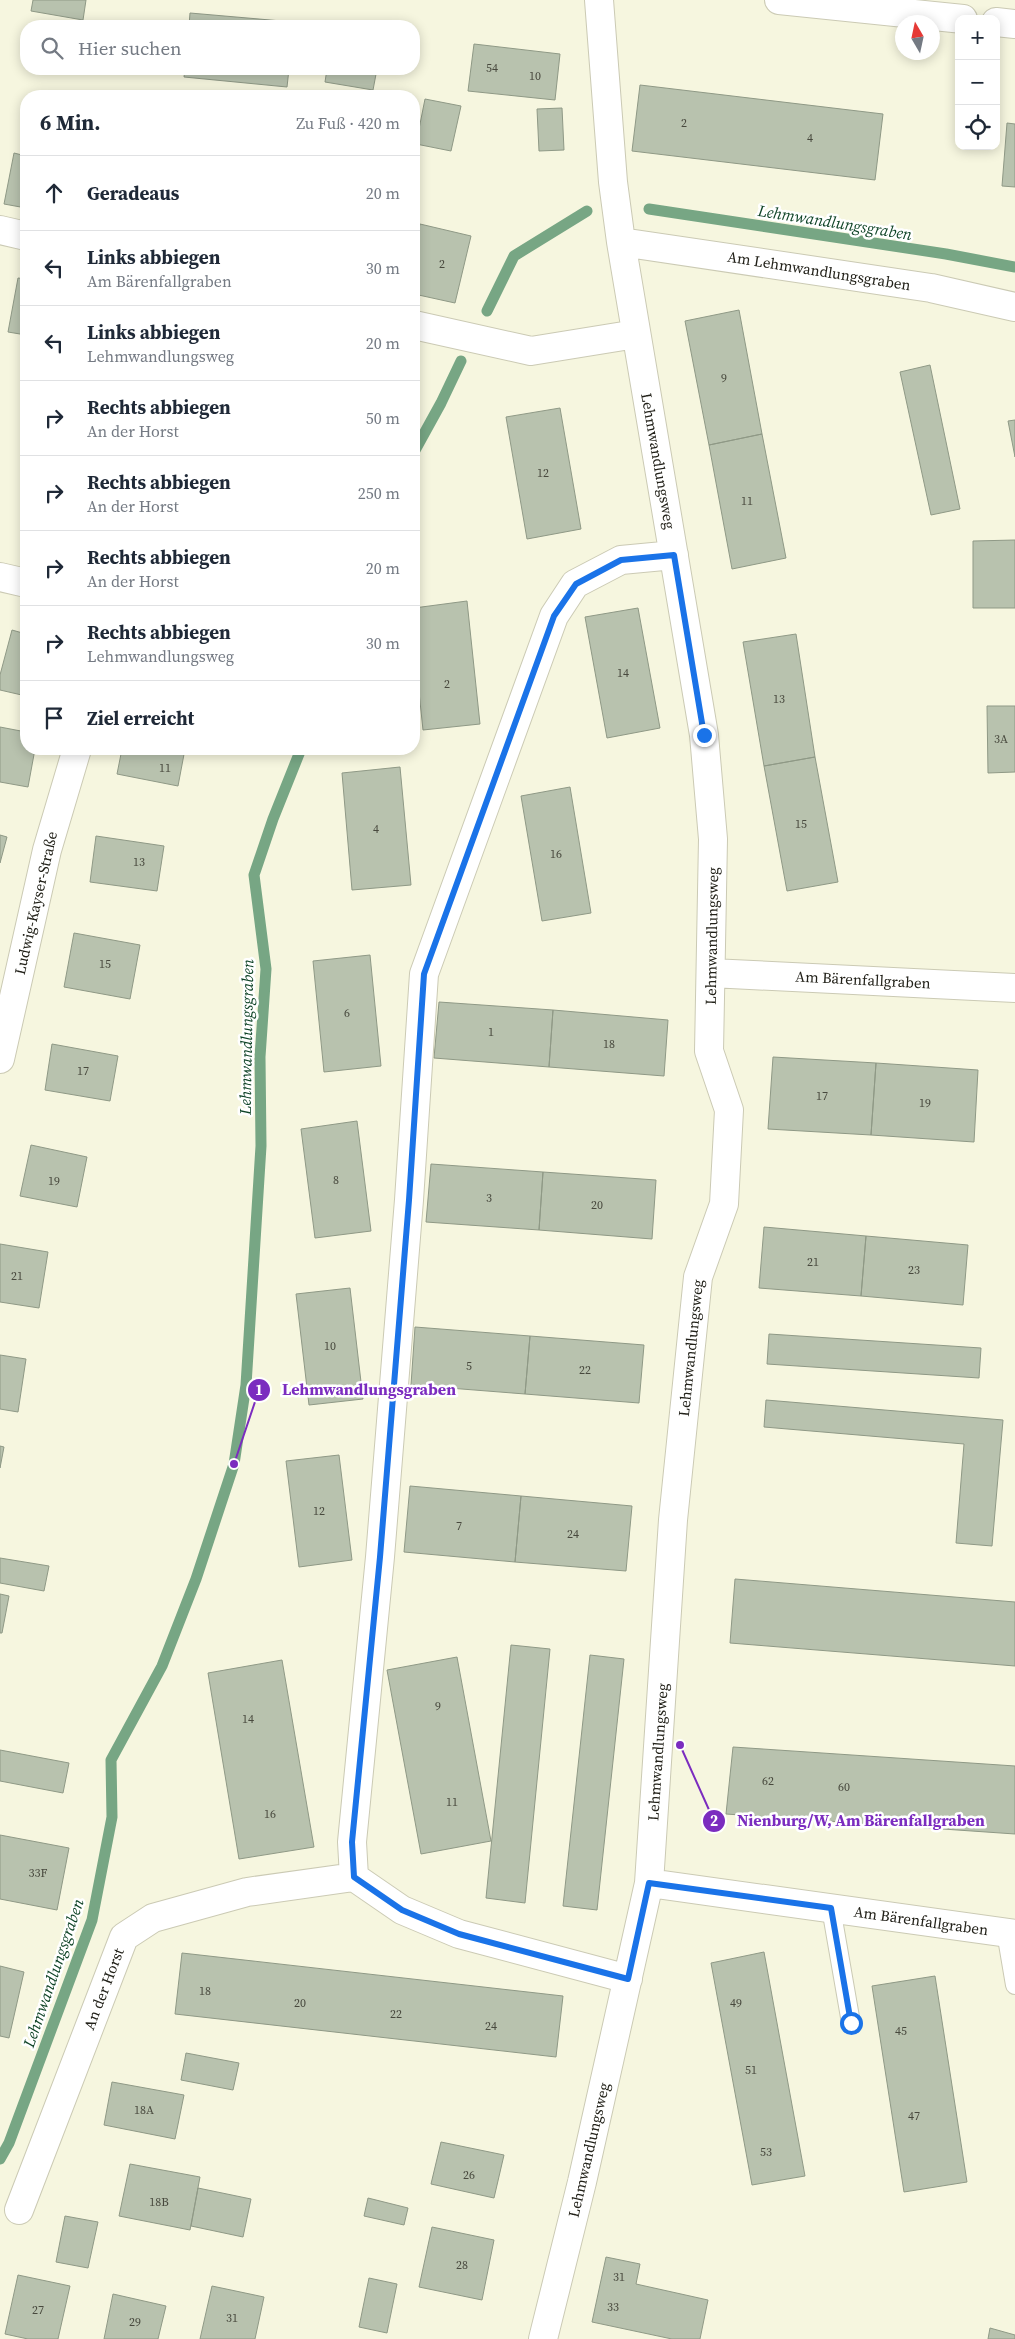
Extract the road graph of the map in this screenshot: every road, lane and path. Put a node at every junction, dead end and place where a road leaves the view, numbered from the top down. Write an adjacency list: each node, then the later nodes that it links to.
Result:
1 (605, 0): 8 (street, Lehmwandlungsweg)
2 (779, 0): 3 (street)
3 (955, 18)
4 (1000, 22): 5 (street)
5 (1015, 24)
6 (0, 230): 7 (street)
7 (20, 235)
8 (621, 242): 9 (street, Am Lehmwandlungsgraben); 11 (street, Lehmwandlungsweg)
9 (1015, 307)
10 (420, 326): 11 (street)
11 (636, 334): 12 (street, Lehmwandlungsweg)
12 (674, 555): 16 (street, Lehmwandlungsweg); 19 (street)
13 (0, 577): 14 (street)
14 (20, 582)
15 (75, 755): 18 (street, Ludwig-Kayser-Straße)
16 (711, 973): 17 (street, Am Bärenfallgraben); 20 (street, Lehmwandlungsweg)
17 (1015, 988)
18 (0, 1059)
19 (354, 1877): 23 (street); 26 (street, An der Horst)
20 (649, 1883): 21 (street, Am Bärenfallgraben); 23 (street, Lehmwandlungsweg)
21 (831, 1908): 22 (street, Am Bärenfallgraben); 25 (lane)
22 (1010, 1933): 24 (lane)
23 (628, 1979): 27 (street, Lehmwandlungsweg)
24 (1015, 1985)
25 (851, 2023)
26 (19, 2210)
27 (543, 2339)

